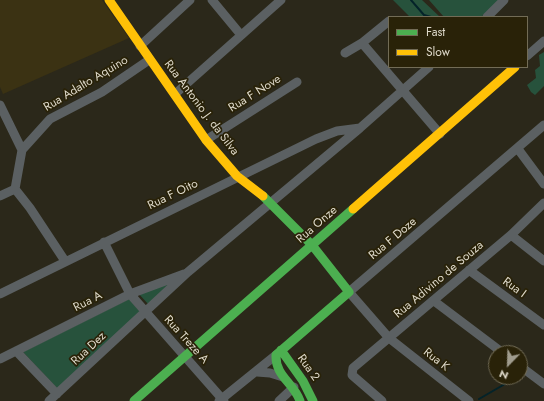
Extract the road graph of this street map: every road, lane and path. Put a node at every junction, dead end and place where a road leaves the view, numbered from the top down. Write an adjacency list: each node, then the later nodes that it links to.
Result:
1 (109, 0): 11 (street, Rua Antonio J. da Silva)
2 (190, 0): 11 (street)
3 (212, 0): 8 (street)
4 (281, 0): 8 (street)
5 (504, 0): 6 (street)
6 (488, 16)
7 (388, 22): 10 (street)
8 (241, 36): 19 (street)
9 (544, 41): 13 (street)
10 (362, 43): 12 (street); 18 (street)
11 (140, 46): 14 (street, Rua Antonio J. da Silva)
12 (345, 53)
13 (528, 55)
14 (149, 60): 19 (street, Rua Antonio J. da Silva); 26 (street, Rua Adalto Aquino)
15 (428, 68): 18 (street, Rua Dez)
16 (514, 68): 23 (street, Rua Onze)
17 (297, 82): 24 (street, Rua F Nove)
18 (403, 89): 22 (street, Rua Dez); 23 (street)
19 (175, 94): 24 (street, Rua Antonio J. da Silva)
20 (0, 105): 26 (street)
21 (544, 125): 25 (street, Rua F Doze)
22 (360, 128): 27 (street, Rua F Oito); 31 (street, Rua Dez)
23 (440, 134): 35 (street, Rua Onze)
24 (206, 140): 27 (street, Rua Antonio J. da Silva)
25 (518, 149): 28 (street); 40 (street, Rua F Doze)
26 (22, 150): 29 (street)
27 (237, 176): 31 (street, Rua Antonio J. da Silva); 34 (street, Rua F Oito)
28 (544, 184)
29 (15, 189): 30 (street); 36 (street)
30 (0, 196)
31 (271, 203): 35 (street, Rua Antonio J. da Silva); 39 (street, Rua Dez)
32 (544, 203): 33 (street, Rua Adivino de Souza)
33 (511, 235): 37 (street); 38 (street, Rua Adivino de Souza)
34 (104, 242): 36 (street, Rua F Oito); 42 (street, Rua Treze A)
35 (312, 245): 40 (street, Rua Antonio J. da Silva); 50 (street, Rua Onze)
36 (65, 261): 41 (street, Rua F Oito)
37 (544, 261)
38 (469, 270): 43 (street, Rua Adivino de Souza); 45 (street, Rua I)
39 (188, 272): 42 (street, Rua A); 44 (street, Rua Dez)
40 (349, 292): 46 (street, Rua K); 49 (street, Rua F Doze)
41 (0, 294)
42 (130, 294): 44 (street, Rua Treze A); 48 (street, Rua A)
43 (434, 301): 46 (street, Rua Adivino de Souza); 47 (street)
44 (145, 313): 50 (street, Rua Treze A); 57 (street, Rua Dez)
45 (544, 325)
46 (389, 338): 64 (street, Rua Adivino de Souza); 65 (street, Rua K)
47 (492, 345)
48 (16, 351): 51 (street, Rua A); 57 (street)
49 (279, 352): 52 (street, Rua F Doze); 54 (street, Rua 2); 63 (street, Rua 2)
50 (185, 357): 58 (street, Rua Treze A); 60 (street, Rua Onze)
51 (2, 360)
52 (257, 372): 54 (street, Rua 2); 58 (street, Rua F Doze)
53 (528, 372): 55 (street)
54 (283, 378): 56 (street, Rua 2)
55 (544, 384)
56 (294, 387): 61 (street); 62 (street, Rua 2)
57 (57, 394): 59 (street, Rua Dez)
58 (222, 400)
59 (49, 401)
60 (134, 401)
61 (279, 401)
62 (300, 401)
63 (313, 401)
64 (382, 401)
65 (469, 401)

